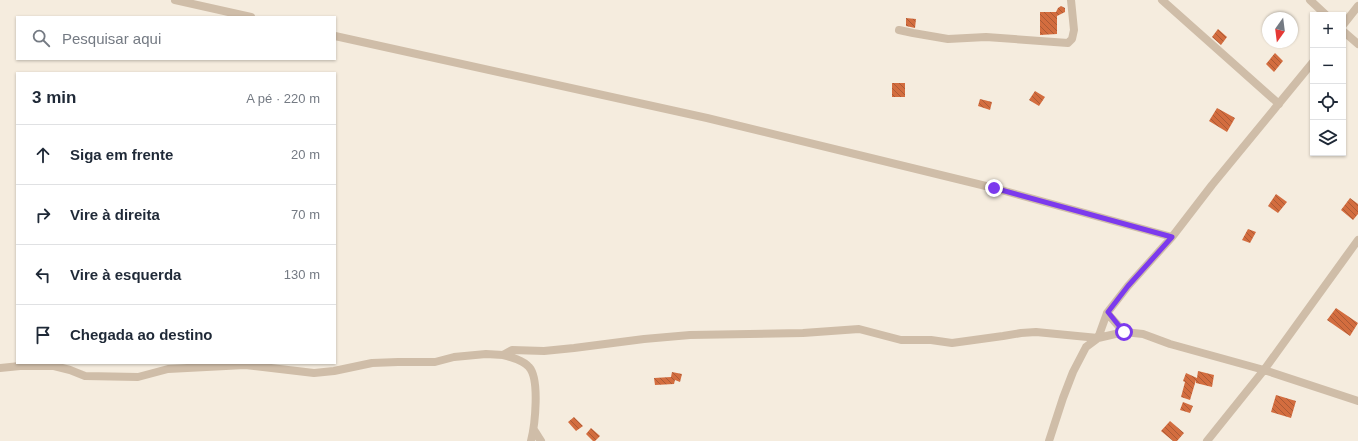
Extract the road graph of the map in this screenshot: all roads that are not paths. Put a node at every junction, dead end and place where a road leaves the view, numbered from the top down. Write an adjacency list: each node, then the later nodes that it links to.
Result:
1 (175, 0): 7 (street)
2 (1071, 0): 9 (street)
3 (1162, 0): 14 (street)
4 (1310, 0): 6 (street)
5 (1358, 6): 8 (street)
6 (1323, 12)
7 (247, 16)
8 (1346, 21)
9 (899, 30)
10 (1346, 34): 12 (street)
11 (336, 36): 15 (street)
12 (1358, 44)
13 (1310, 66): 14 (street)
14 (1279, 104): 15 (street)
15 (1172, 237): 17 (street)
16 (1358, 240): 22 (street)
17 (1108, 312): 18 (street); 19 (street)
18 (1124, 332): 19 (street); 22 (street)
19 (1098, 338): 20 (street); 27 (street)
20 (503, 355): 21 (street); 24 (street)
21 (0, 368)
22 (1264, 370): 23 (street); 28 (street)
23 (1358, 401)
24 (534, 430): 25 (street); 26 (street)
25 (531, 441)
26 (541, 441)
27 (1049, 441)
28 (1207, 441)

